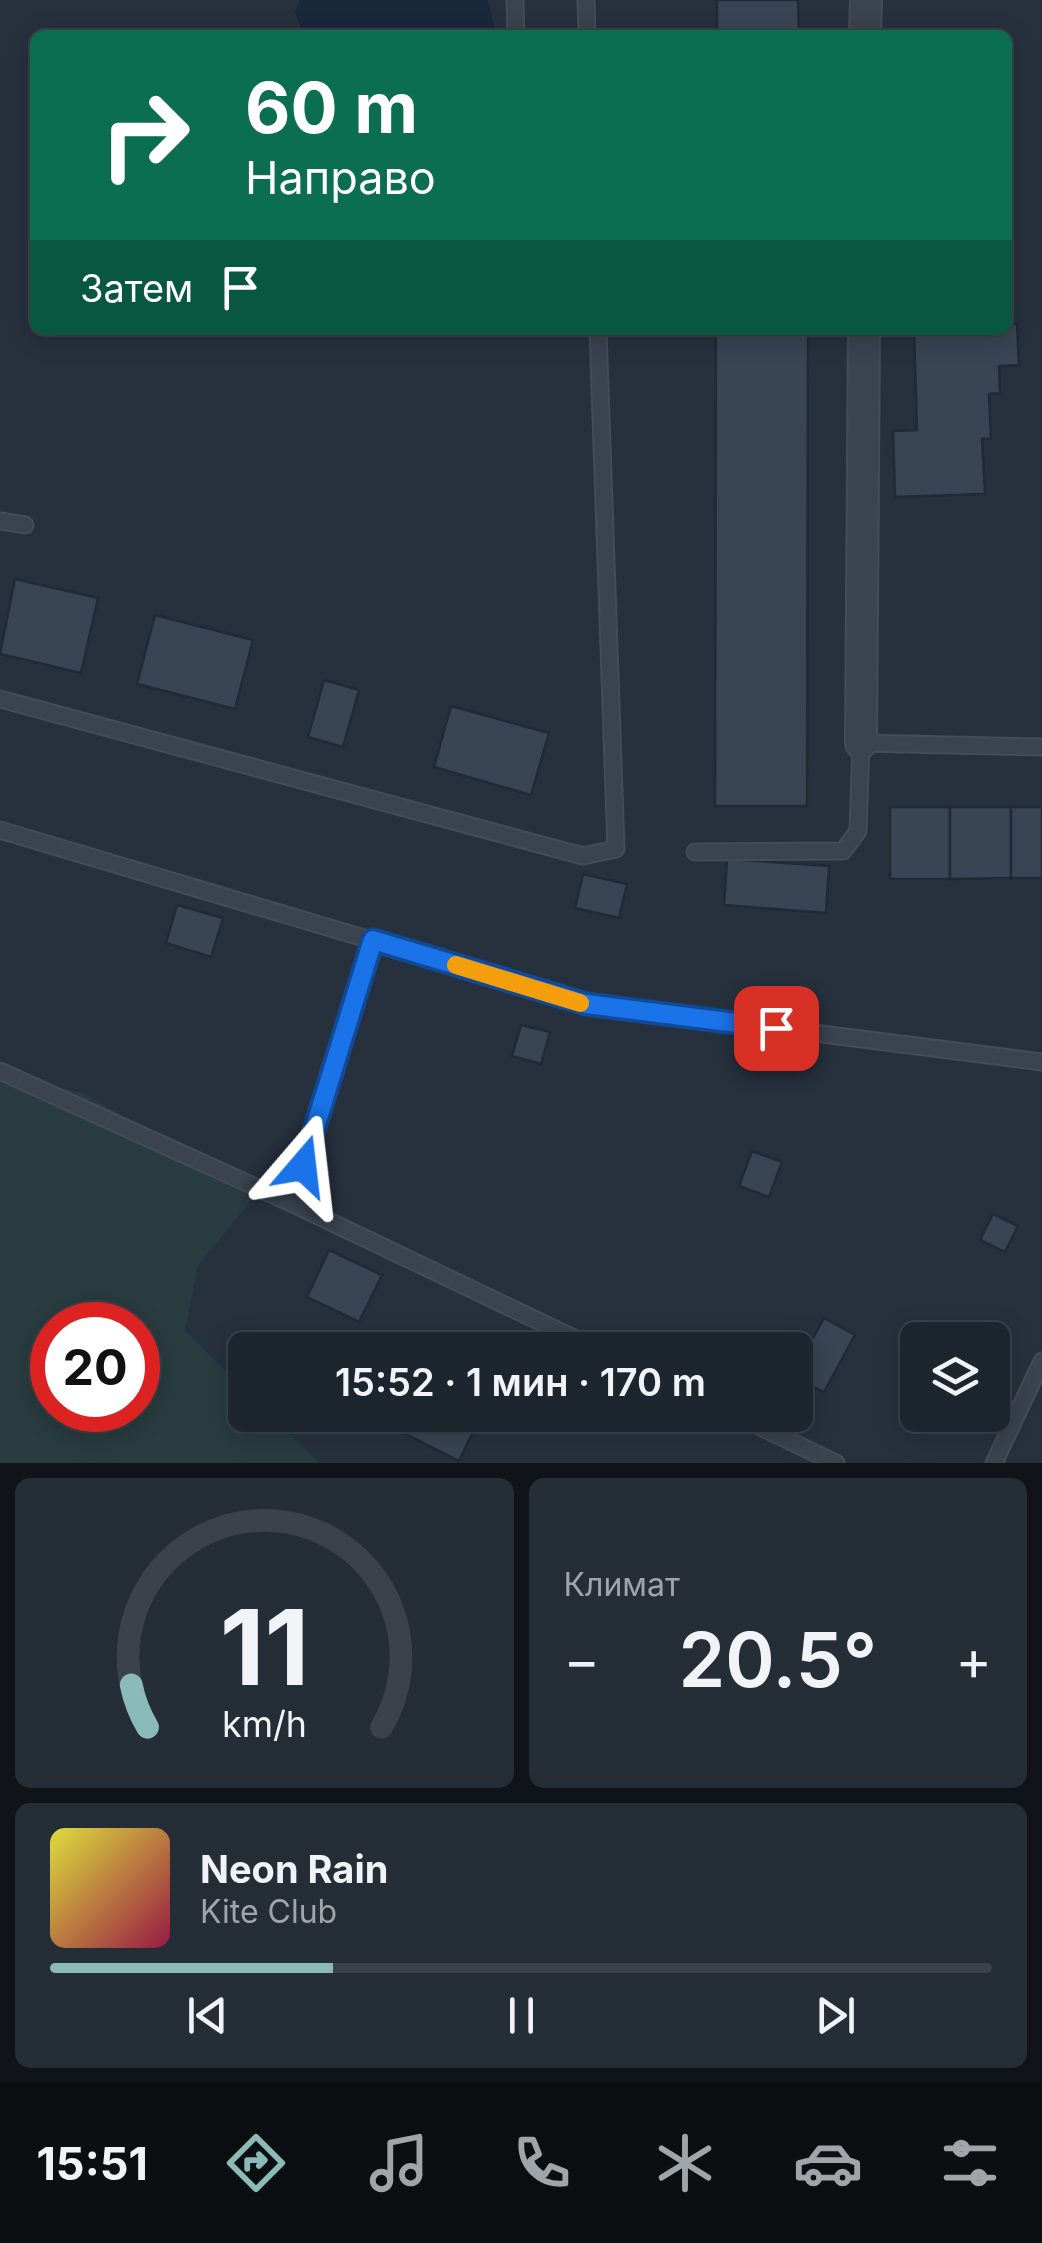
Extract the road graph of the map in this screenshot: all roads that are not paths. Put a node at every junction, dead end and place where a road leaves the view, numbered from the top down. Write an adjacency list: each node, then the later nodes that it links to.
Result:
1 (515, 0): 4 (lane)
2 (586, 0): 5 (lane)
3 (866, 0): 6 (street)
4 (516, 30)
5 (587, 30)
6 (866, 30)
7 (598, 335): 11 (lane)
8 (864, 335): 12 (street)
9 (0, 521): 10 (lane)
10 (25, 526)
11 (0, 700)
12 (861, 743): 13 (lane); 15 (lane)
13 (1042, 747)
14 (0, 830): 16 (lane)
15 (696, 852)
16 (373, 940): 17 (lane); 19 (lane)
17 (1042, 1062)
18 (0, 1071): 19 (lane)
19 (292, 1203): 20 (lane)
20 (561, 1332)
21 (1042, 1361): 24 (lane)
22 (771, 1432): 23 (lane)
23 (836, 1463)
24 (994, 1463)

